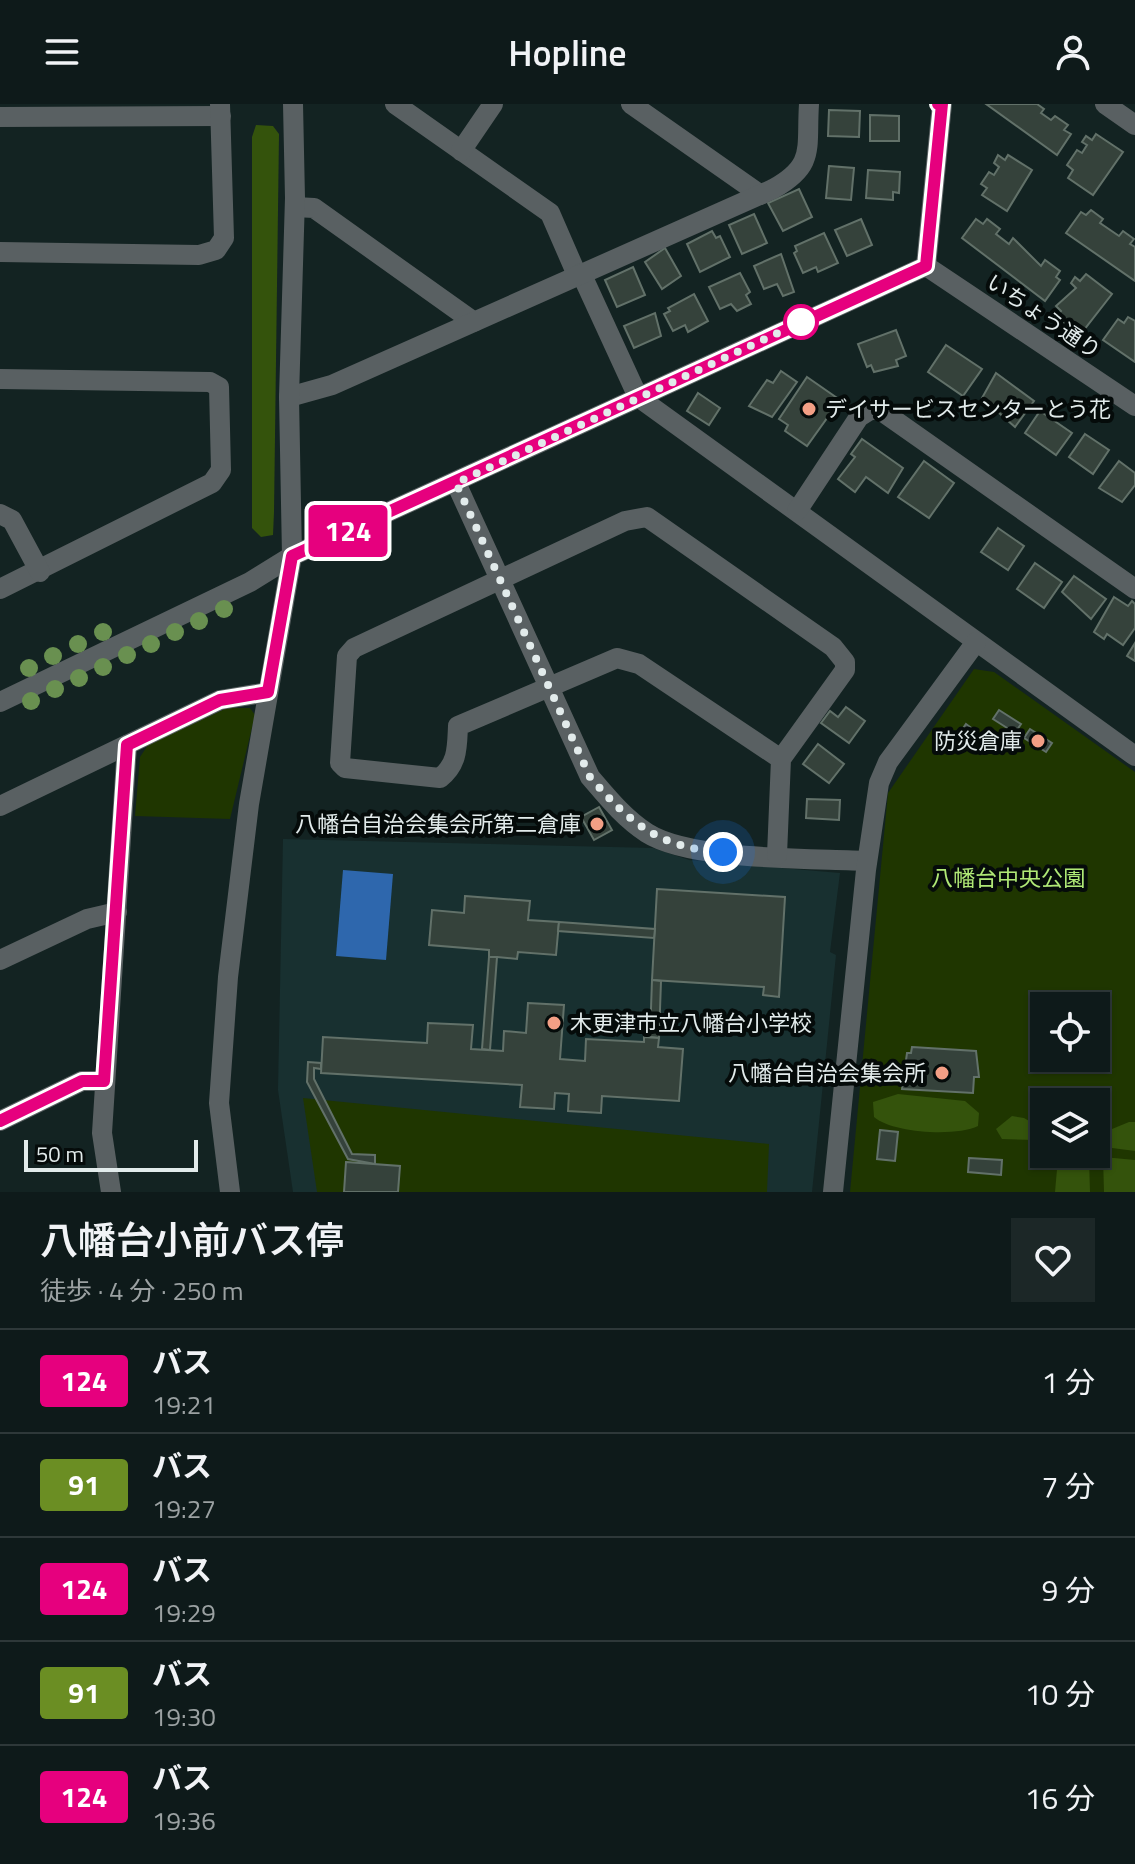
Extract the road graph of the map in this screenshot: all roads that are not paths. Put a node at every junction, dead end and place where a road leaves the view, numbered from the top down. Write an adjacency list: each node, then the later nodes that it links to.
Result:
1 (293, 104): 13 (street)
2 (395, 104): 11 (street)
3 (493, 104): 11 (street)
4 (631, 104): 12 (street)
5 (809, 104): 12 (street)
6 (941, 104): 15 (street)
7 (1105, 104): 10 (street)
8 (220, 110): 9 (street); 14 (street)
9 (0, 117)
10 (1135, 125)
11 (461, 151): 16 (street)
12 (761, 195): 16 (street)
13 (295, 207): 17 (street); 19 (street)
14 (0, 252)
15 (926, 266): 20 (street); 21 (street, いちょう通り)
16 (579, 274): 17 (street); 20 (street)
17 (474, 322): 19 (street)
18 (0, 379): 26 (street)
19 (289, 397): 25 (street)
20 (638, 397): 22 (street); 23 (street)
21 (1135, 406)
22 (456, 483): 25 (street); 27 (street)
23 (797, 511): 29 (street); 30 (street)
24 (0, 514): 26 (street)
25 (292, 556): 32 (street); 33 (street)
26 (40, 572): 28 (street)
27 (499, 578): 31 (street); 31 (street); 36 (street)
28 (0, 589)
29 (1135, 589)
30 (976, 642): 35 (street); 39 (street)
31 (548, 686): 36 (street); 38 (street)
32 (268, 692): 34 (street); 45 (street)
33 (0, 702)
34 (127, 745): 37 (street); 40 (street)
35 (1135, 756)
36 (781, 759): 38 (street)
37 (0, 806)
38 (777, 855): 39 (street)
39 (867, 861): 46 (street)
40 (117, 912): 41 (street); 42 (street)
41 (0, 960)
42 (104, 1081): 43 (street); 44 (street)
43 (0, 1121)
44 (111, 1192)
45 (230, 1192)
46 (833, 1192)

